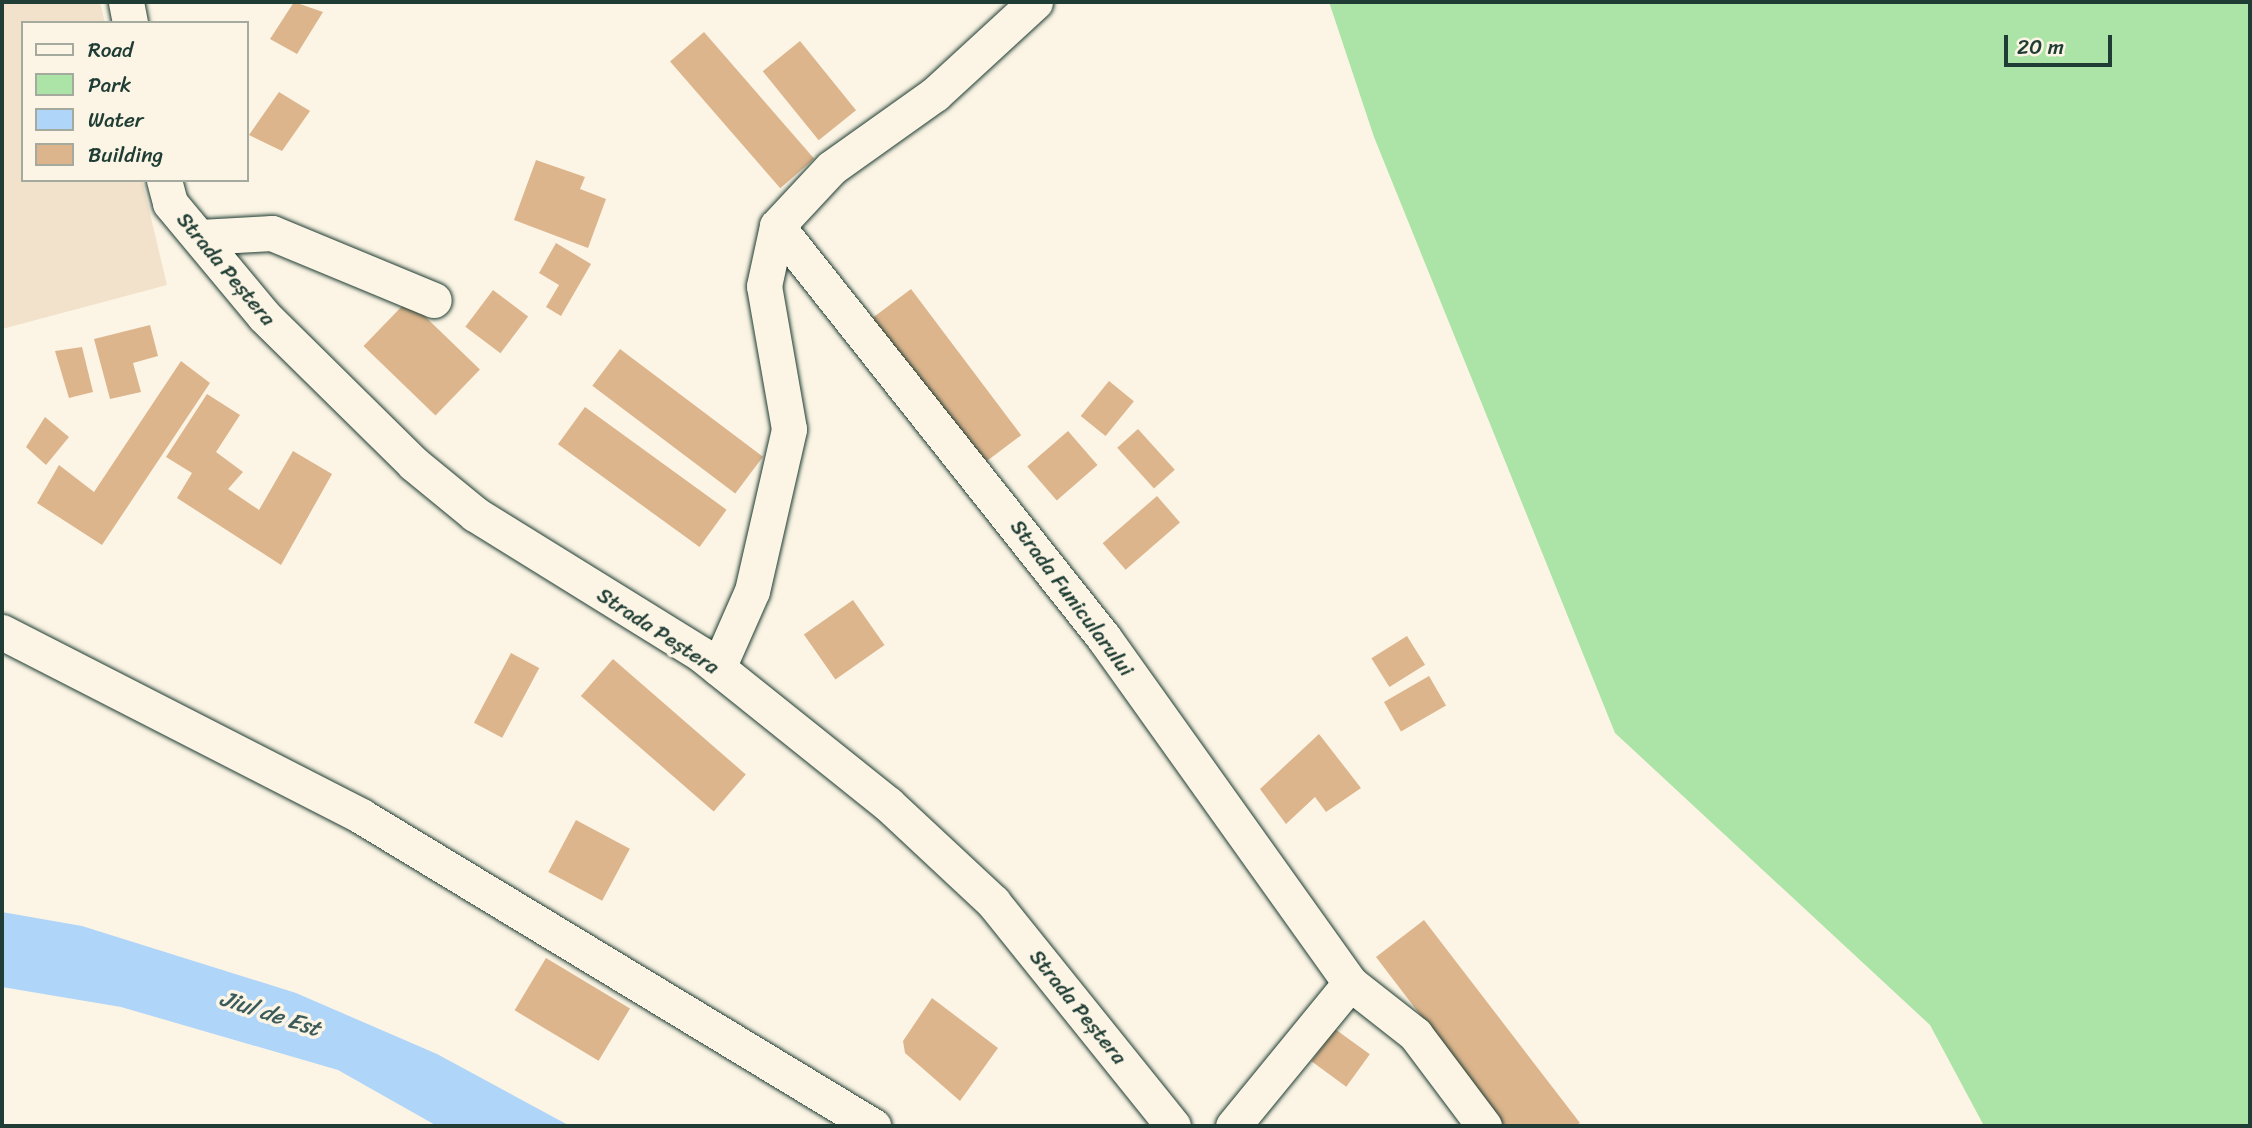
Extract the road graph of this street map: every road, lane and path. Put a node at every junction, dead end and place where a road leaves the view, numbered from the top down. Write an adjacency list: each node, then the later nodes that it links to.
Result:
1 (126, 2): 3 (street)
2 (1035, 2): 5 (street)
3 (130, 21)
4 (165, 182): 6 (street, Strada Peștera)
5 (776, 226): 9 (street); 10 (street, Strada Funicularului)
6 (200, 237): 7 (street); 9 (street, Strada Peștera)
7 (434, 300)
8 (2, 632): 11 (street)
9 (718, 668): 12 (street, Strada Peștera)
10 (1350, 983): 13 (street); 14 (street, Strada Funicularului)
11 (873, 1126)
12 (1173, 1126)
13 (1233, 1126)
14 (1483, 1126)

